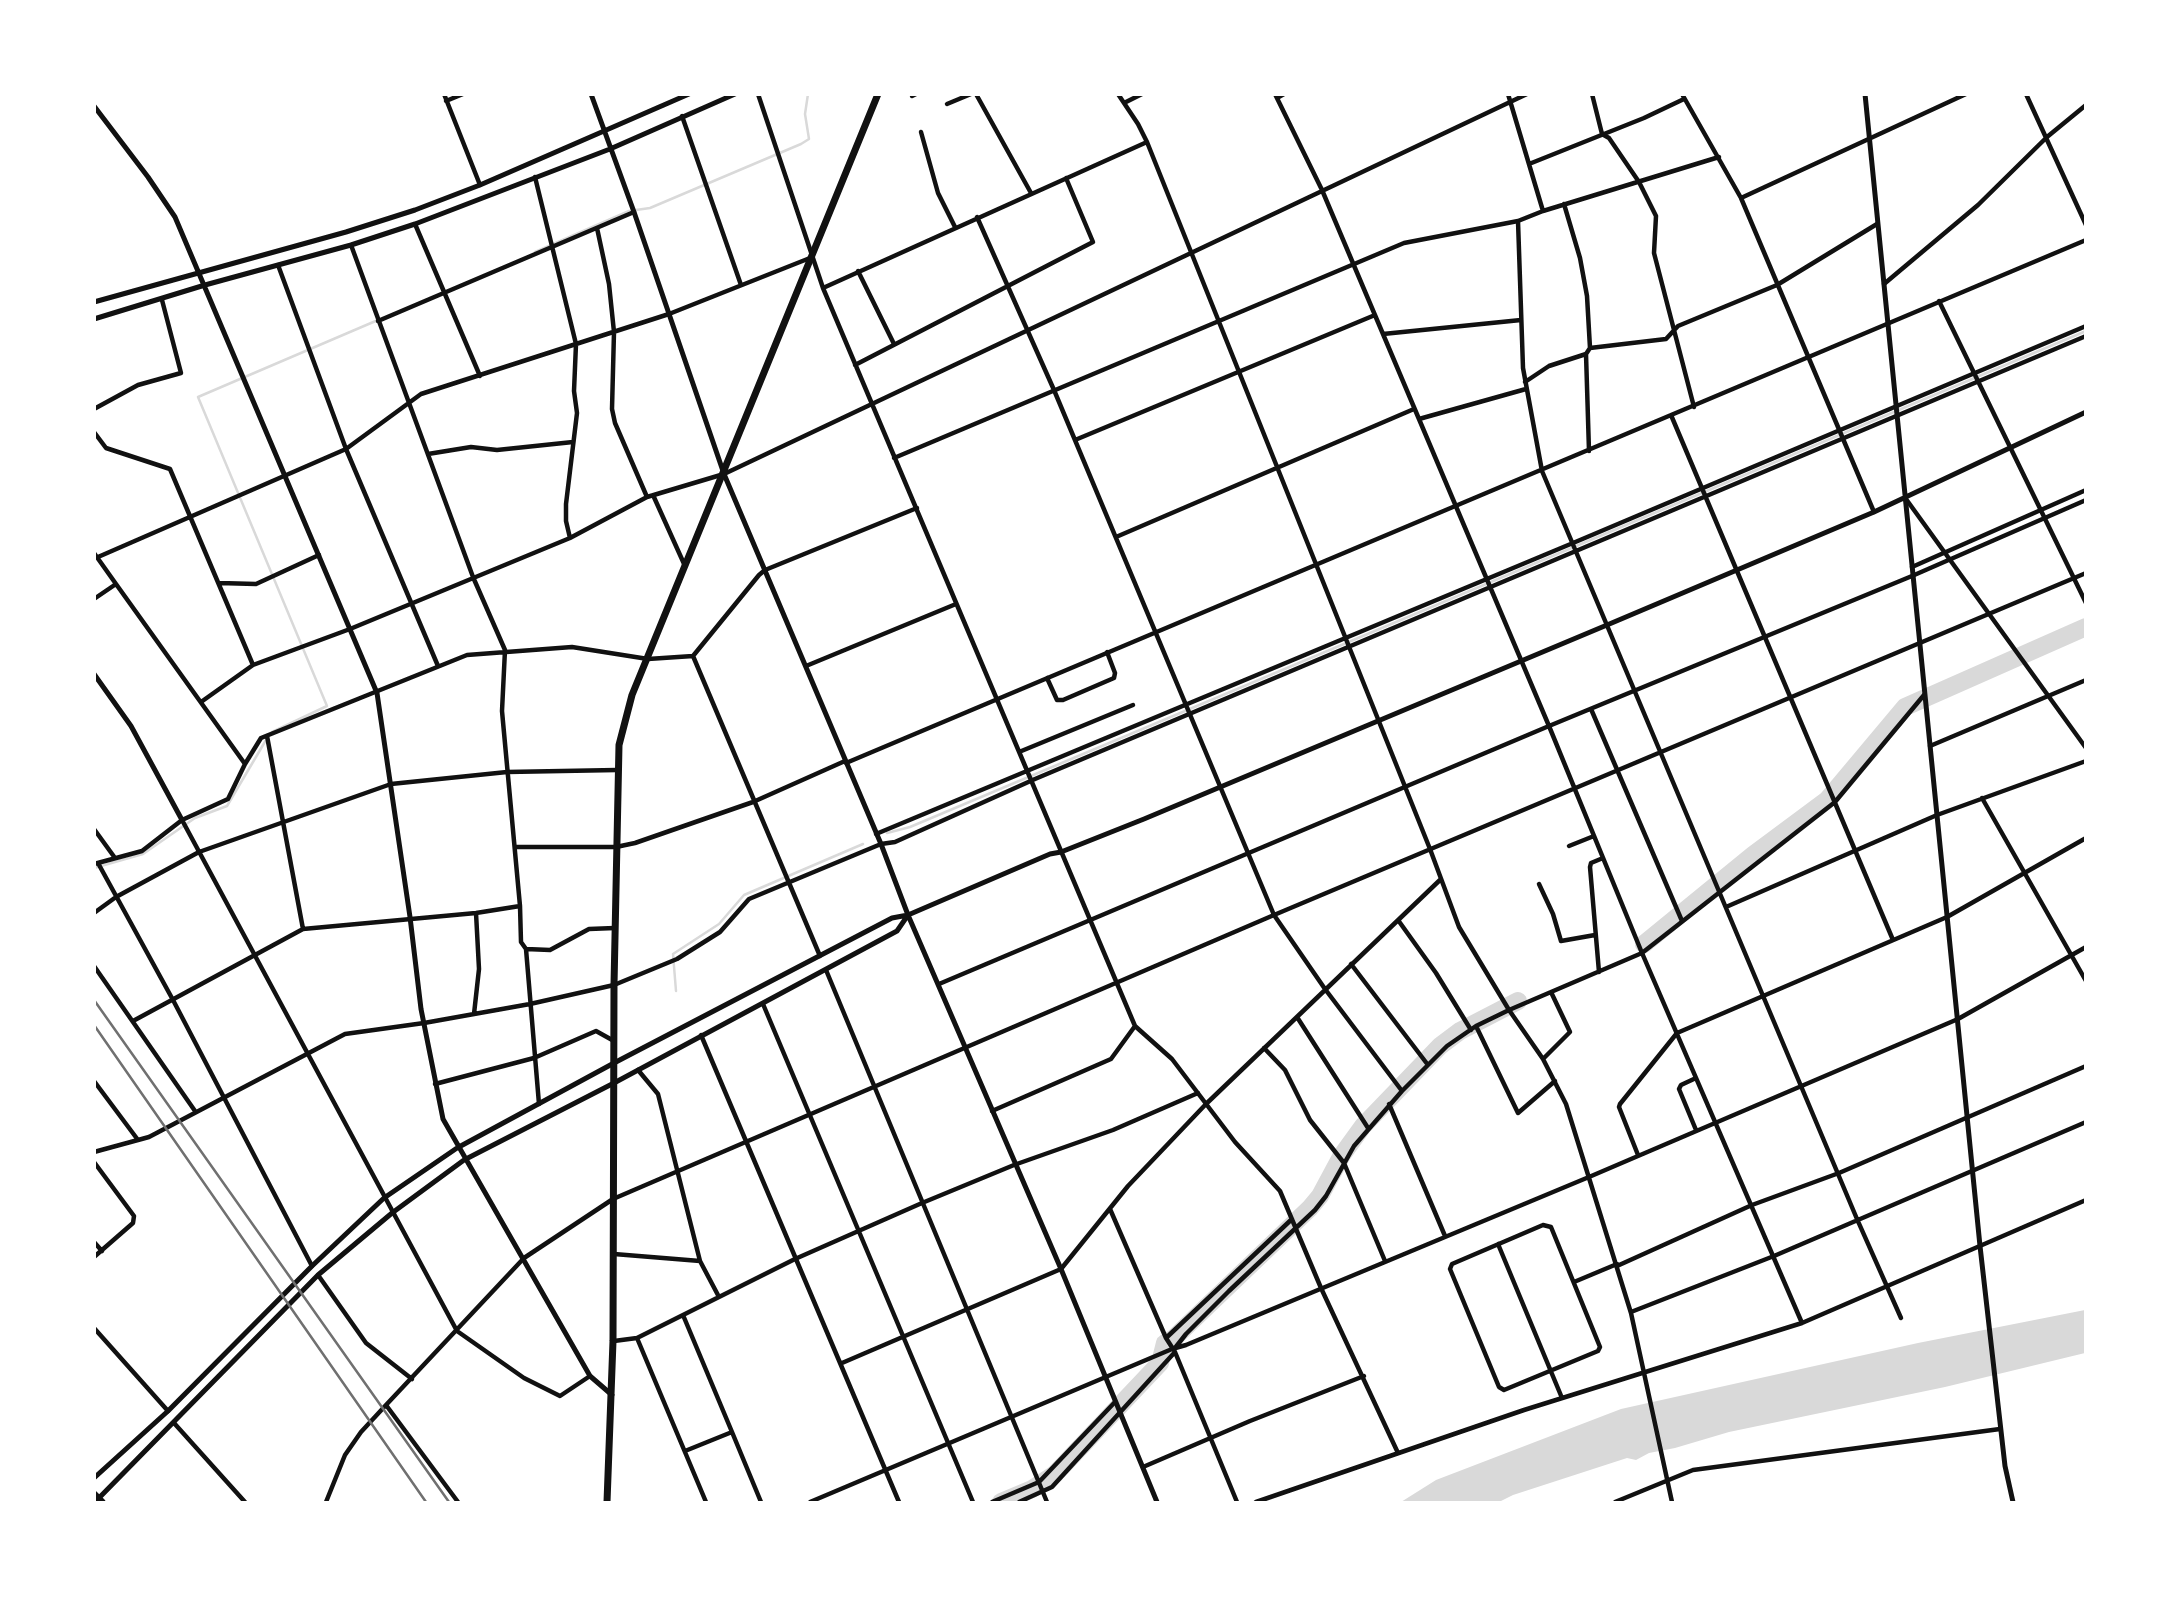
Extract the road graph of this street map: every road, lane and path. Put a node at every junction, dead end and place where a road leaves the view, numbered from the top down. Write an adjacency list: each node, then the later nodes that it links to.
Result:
1 (463, 94): 19 (street)
2 (591, 94): 28 (street)
3 (689, 94): 20 (street)
4 (735, 94): 27 (street)
5 (758, 94): 58 (street)
6 (878, 94): 58 (highway)
7 (971, 94): 24 (street)
8 (976, 94): 42 (street)
9 (1118, 94): 22 (street)
10 (1142, 94): 22 (street)
11 (1284, 94): 18 (street)
12 (1508, 94): 23 (street)
13 (1527, 94): 23 (street)
14 (1591, 94): 30 (street)
15 (1865, 94): 32 (street)
16 (1966, 94): 32 (street)
17 (2026, 94): 31 (street)
18 (1276, 96): 41 (street)
19 (445, 97): 40 (street)
20 (675, 97): 28 (street)
21 (1683, 97): 30 (street); 35 (street)
22 (1124, 103): 33 (street)
23 (1510, 103): 36 (street); 41 (street)
24 (947, 104)
25 (2085, 105): 31 (street)
26 (95, 109): 62 (street)
27 (681, 116): 34 (street); 64 (street)
28 (604, 130): 34 (street); 40 (street)
29 (921, 132): 53 (street)
30 (1602, 134): 36 (street); 39 (street)
31 (2047, 137): 51 (street); 66 (street)
32 (1869, 141): 43 (street); 50 (street)
33 (1147, 142): 38 (street); 57 (street)
34 (610, 149): 37 (street); 46 (street)
35 (1718, 157): 39 (street); 43 (street)
36 (1529, 163): 45 (street)
37 (535, 177): 49 (street); 56 (street)
38 (1066, 178): 42 (street); 67 (street)
39 (1639, 181): 44 (street); 82 (street)
40 (480, 186): 62 (street)
41 (1322, 191): 57 (street); 59 (street)
42 (1031, 193): 47 (street)
43 (1741, 198): 65 (street)
44 (1564, 204): 45 (street); 88 (street)
45 (1543, 211): 48 (street)
46 (634, 212): 52 (street); 73 (street)
47 (977, 217): 53 (street); 67 (street)
48 (1518, 221): 59 (street); 76 (street)
49 (415, 224): 55 (street); 69 (street)
50 (1877, 224): 65 (street); 66 (street)
51 (2085, 225)
52 (597, 228): 56 (street); 83 (street)
53 (955, 228): 61 (street)
54 (2085, 240): 71 (street)
55 (351, 245): 60 (street); 77 (street)
56 (552, 247): 69 (street); 86 (street)
57 (1192, 253): 78 (street); 81 (street)
58 (812, 257): 64 (street); 68 (street); 119 (highway)
59 (1353, 264): 74 (street); 78 (street)
60 (278, 265): 63 (street); 111 (street)
61 (858, 271): 68 (street); 87 (street)
62 (200, 273): 63 (street); 72 (street)
63 (205, 285): 70 (street); 118 (street)
64 (741, 285): 73 (street)
65 (1777, 285): 82 (street); 90 (street)
66 (1883, 285): 79 (street)
67 (1008, 286): 81 (street); 87 (street)
68 (823, 288): 91 (street)
69 (444, 293): 77 (street); 93 (street)
70 (162, 300): 75 (street); 101 (street)
71 (1939, 301): 79 (street); 94 (street)
72 (94, 302)
73 (669, 314): 83 (street); 119 (street)
74 (1375, 315): 84 (street); 92 (street)
75 (94, 319)
76 (1521, 320): 84 (street); 95 (street)
77 (378, 321): 98 (street)
78 (1218, 321): 92 (street); 97 (street)
79 (1887, 323): 90 (street); 103 (street)
80 (2085, 326): 94 (street)
81 (1028, 331): 97 (street); 99 (street)
82 (1673, 331): 88 (street); 100 (street)
83 (614, 332): 86 (street); 122 (street)
84 (1383, 334): 102 (street)
85 (2085, 336): 94 (street)
86 (576, 344): 93 (street); 110 (street)
87 (894, 344): 91 (street)
88 (1590, 348): 89 (street)
89 (1586, 354): 95 (street); 113 (street)
90 (1809, 358): 100 (street); 108 (street)
91 (855, 365): 99 (street)
92 (1239, 371): 109 (street); 116 (street)
93 (480, 376): 98 (street)
94 (1975, 378): 103 (street); 103 (street); 112 (street)
95 (1525, 382): 96 (street)
96 (1526, 389): 106 (street); 117 (street)
97 (1054, 390): 109 (street); 115 (street)
98 (409, 402): 111 (street); 114 (street)
99 (872, 404): 115 (street); 119 (street)
100 (1694, 407): 105 (street)
101 (94, 409)
102 (1414, 409): 106 (street); 116 (street)
103 (1896, 411): 108 (street); 108 (street); 123 (street)
104 (2085, 412): 112 (street)
105 (1671, 415): 113 (street); 121 (street)
106 (1419, 419): 125 (street)
107 (94, 432): 129 (street)
108 (1840, 435): 121 (street); 121 (street); 128 (street)
109 (1075, 440): 131 (street)
110 (574, 442): 114 (street); 132 (street)
111 (346, 449): 118 (street); 152 (street)
112 (2009, 449): 123 (street); 127 (street)
113 (1588, 451): 117 (street)
114 (428, 454): 145 (street)
115 (894, 458): 126 (street)
116 (1278, 469): 131 (street); 138 (street)
117 (1542, 471): 125 (street); 133 (street)
118 (285, 474): 129 (street); 136 (street)
119 (724, 474): 122 (street); 139 (highway); 142 (street)
120 (2085, 490): 127 (street)
121 (1703, 492): 133 (street); 133 (street); 141 (street)
122 (650, 496): 132 (street); 139 (street)
123 (1905, 498): 128 (street); 134 (street); 140 (street)
124 (2085, 500): 130 (street)
125 (1455, 505): 138 (street); 147 (street)
126 (917, 508): 142 (street); 154 (street)
127 (2040, 511): 130 (street); 134 (street)
128 (1874, 512): 141 (street)
129 (191, 515): 135 (street); 148 (street)
130 (2044, 519): 137 (street); 146 (street)
131 (1116, 537): 158 (street)
132 (570, 538): 145 (street)
133 (1575, 547): 147 (street); 150 (street); 156 (street)
134 (1944, 552): 137 (street); 140 (street)
135 (96, 555): 149 (street)
136 (320, 555): 148 (street); 157 (street)
137 (1949, 559): 144 (street); 155 (street)
138 (1315, 565): 158 (street); 160 (street)
139 (685, 567): 165 (highway)
140 (1912, 567): 144 (street)
141 (1737, 568): 156 (street); 159 (street)
142 (765, 570): 164 (street); 169 (street)
143 (2085, 573): 146 (street)
144 (1912, 576): 159 (street); 161 (street)
145 (473, 577): 152 (street); 162 (street)
146 (2073, 578): 153 (street); 155 (street)
147 (1486, 579): 150 (street); 160 (street)
148 (219, 583): 167 (street)
149 (116, 584): 151 (street); 179 (street)
150 (1490, 587): 160 (street); 166 (street)
151 (94, 599)
152 (411, 603): 157 (street); 168 (street)
153 (2085, 603)
154 (957, 604): 169 (street); 177 (street)
155 (1987, 613): 161 (street); 176 (street)
156 (1607, 625): 166 (street); 173 (street)
157 (350, 629): 167 (street); 174 (street)
158 (1155, 632): 163 (street); 182 (street)
159 (1765, 638): 173 (street); 178 (street)
160 (1347, 642): 182 (street); 182 (street); 183 (street)
161 (1920, 642): 175 (street); 178 (street)
162 (505, 650): 165 (street); 168 (street); 195 (street)
163 (1107, 652): 171 (street); 171 (street)
164 (693, 656): 165 (street); 202 (street)
165 (648, 659): 193 (highway)
166 (1520, 661): 183 (street); 184 (street)
167 (253, 665): 179 (street)
168 (439, 666): 174 (street)
169 (806, 666): 191 (street)
170 (94, 674): 205 (street)
171 (1046, 678): 177 (street)
172 (2085, 680): 176 (street)
173 (1634, 692): 181 (street); 188 (street)
174 (377, 693): 185 (street); 197 (street)
175 (1924, 695): 186 (street); 203 (street)
176 (2048, 696): 186 (street); 187 (street)
177 (997, 698): 189 (street); 191 (street)
178 (1791, 698): 188 (street); 203 (street)
179 (201, 702): 192 (street)
180 (1133, 705): 189 (street)
181 (1591, 709): 184 (street); 194 (street)
182 (1187, 710): 196 (street); 196 (street); 198 (street)
183 (1378, 720): 198 (street); 199 (street)
184 (1549, 726): 199 (street); 200 (street)
185 (267, 736): 192 (street); 206 (street)
186 (1930, 746): 204 (street)
187 (2085, 748)
188 (1660, 751): 194 (street); 227 (street)
189 (1019, 752): 196 (street)
190 (2085, 761): 201 (street)
191 (846, 762): 202 (street); 208 (street)
192 (245, 764): 205 (street)
193 (617, 770): 195 (street); 212 (highway)
194 (1617, 770): 200 (street); 239 (street)
195 (508, 772): 197 (street); 214 (street)
196 (1029, 776): 208 (street); 211 (street); 218 (street)
197 (391, 784): 206 (street); 235 (street)
198 (1219, 786): 218 (street); 219 (street)
199 (1405, 786): 215 (street); 219 (street)
200 (1575, 789): 209 (street); 215 (street)
201 (1982, 798): 204 (street); 223 (street)
202 (753, 802): 212 (street); 225 (street)
203 (1835, 802): 216 (street); 227 (street)
204 (1937, 815): 216 (street); 236 (street)
205 (182, 820): 217 (street); 220 (street)
206 (284, 822): 217 (street); 241 (street)
207 (94, 829): 220 (street)
208 (876, 834): 211 (street)
209 (1594, 836): 213 (street); 221 (street)
210 (2085, 838): 223 (street)
211 (881, 844): 225 (street); 233 (street)
212 (616, 846): 214 (street); 240 (highway)
213 (1569, 846)
214 (515, 847): 229 (street)
215 (1430, 849): 224 (street); 234 (street)
216 (1856, 849): 230 (street); 243 (street)
217 (199, 852): 228 (street); 247 (street)
218 (1061, 852): 233 (street); 237 (street)
219 (1247, 853): 234 (street); 237 (street)
220 (115, 858): 222 (street)
221 (1603, 858): 242 (street); 246 (street)
222 (96, 864): 228 (street)
223 (2025, 873): 236 (street); 248 (street)
224 (1441, 879): 238 (street); 264 (street)
225 (787, 880): 249 (street); 257 (street)
226 (1539, 884): 242 (street)
227 (1720, 892): 230 (street); 239 (street)
228 (116, 897): 232 (street); 261 (street)
229 (520, 906): 231 (street); 245 (street)
230 (1726, 906): 260 (street)
231 (476, 913): 235 (street); 265 (street)
232 (94, 914)
233 (908, 915): 249 (street); 252 (street); 256 (street)
234 (1274, 915): 255 (street); 258 (street)
235 (410, 917): 241 (street); 269 (street)
236 (1947, 917): 243 (street); 267 (street)
237 (1090, 920): 255 (street); 256 (street)
238 (1398, 920): 250 (street); 271 (street)
239 (1682, 921): 246 (street)
240 (615, 928): 245 (street); 257 (highway)
241 (303, 929): 247 (street)
242 (1595, 935): 253 (street)
243 (1893, 940): 260 (street)
244 (2085, 947): 248 (street)
245 (526, 948): 262 (street)
246 (1642, 953): 253 (street); 272 (street)
247 (256, 955): 261 (street); 277 (street)
248 (2071, 955): 254 (street); 267 (street)
249 (820, 956): 281 (street)
250 (1351, 964): 258 (street); 280 (street)
251 (94, 966): 268 (street)
252 (826, 970): 263 (street); 290 (street)
253 (1599, 972): 259 (street)
254 (2085, 981)
255 (1116, 983): 270 (street); 275 (street)
256 (939, 984): 275 (street)
257 (614, 985): 262 (street); 274 (highway)
258 (1325, 989): 266 (street); 291 (street)
259 (1551, 992): 264 (street); 279 (street)
260 (1762, 995): 272 (street); 289 (street)
261 (173, 1000): 268 (street); 293 (street)
262 (530, 1004): 265 (street); 278 (street)
263 (763, 1004): 273 (street); 299 (street)
264 (1508, 1008): 271 (street); 279 (street)
265 (474, 1014): 269 (street)
266 (1297, 1017): 276 (street); 303 (street)
267 (1958, 1019): 289 (street); 300 (street)
268 (133, 1021): 297 (street)
269 (424, 1023): 277 (street); 288 (street)
270 (1135, 1026): 292 (street); 298 (street)
271 (1471, 1027): 280 (street); 286 (street)
272 (1677, 1033): 284 (street); 309 (street)
273 (701, 1035): 283 (street); 306 (street)
274 (614, 1041): 278 (street); 281 (highway)
275 (964, 1047): 290 (street); 298 (street)
276 (1265, 1048): 295 (street); 311 (street)
277 (307, 1054): 293 (street); 318 (street)
278 (534, 1058): 288 (street); 294 (street)
279 (1543, 1059): 286 (street)
280 (1426, 1062): 291 (street)
281 (614, 1063): 287 (highway); 294 (street)
282 (2085, 1066): 300 (street)
283 (638, 1069): 287 (street); 315 (street)
284 (1696, 1078): 302 (street); 304 (street)
285 (94, 1081): 305 (street)
286 (1555, 1081): 317 (street)
287 (614, 1083): 310 (street); 319 (highway)
288 (435, 1084): 307 (street)
289 (1801, 1085): 302 (street); 316 (street)
290 (874, 1086): 299 (street); 321 (street)
291 (1400, 1088): 296 (street)
292 (1198, 1093): 295 (street); 313 (street)
293 (223, 1097): 297 (street); 341 (street)
294 (539, 1104): 307 (street)
295 (1206, 1104): 323 (street); 326 (street)
296 (1389, 1104): 303 (street); 328 (street)
297 (195, 1111): 305 (street)
298 (991, 1111): 313 (street)
299 (810, 1114): 306 (street); 327 (street)
300 (1967, 1117): 314 (street); 316 (street)
301 (2085, 1122): 314 (street)
302 (1714, 1123): 304 (street); 322 (street)
303 (1366, 1125): 311 (street)
304 (1696, 1130): 309 (street)
305 (138, 1140): 308 (street)
306 (747, 1142): 315 (street); 337 (street)
307 (457, 1148): 310 (street); 318 (street)
308 (94, 1152)
309 (1638, 1155): 317 (street)
310 (464, 1160): 324 (street); 336 (street)
311 (1341, 1160): 326 (street); 339 (street)
312 (94, 1162): 332 (street)
313 (1014, 1165): 321 (street); 342 (street)
314 (1973, 1170): 325 (street); 331 (street)
315 (677, 1172): 319 (street); 338 (street)
316 (1839, 1172): 322 (street); 325 (street)
317 (1589, 1177): 328 (street); 340 (street)
318 (384, 1198): 324 (street); 341 (street)
319 (613, 1199): 333 (highway); 336 (street)
320 (2085, 1200): 331 (street)
321 (922, 1203): 327 (street); 348 (street)
322 (1752, 1205): 334 (street); 340 (street)
323 (1110, 1209): 342 (street); 358 (street)
324 (392, 1213): 343 (street); 354 (street)
325 (1857, 1219): 334 (street); 345 (street)
326 (1294, 1223): 346 (street); 358 (street); 358 (street)
327 (859, 1231): 337 (street); 355 (street)
328 (1445, 1236): 339 (street)
329 (94, 1242): 332 (street)
330 (1498, 1244): 344 (street); 360 (street); 360 (street)
331 (1980, 1246): 345 (street); 373 (street)
332 (102, 1251): 335 (street)
333 (613, 1254): 338 (street); 357 (highway)
334 (1774, 1256): 349 (street); 352 (street)
335 (94, 1257)
336 (524, 1258): 354 (street); 362 (street)
337 (795, 1259): 347 (street); 359 (street)
338 (701, 1261): 347 (street)
339 (1385, 1261): 346 (street)
340 (1617, 1265): 344 (street); 349 (street)
341 (312, 1266): 370 (street)
342 (1061, 1269): 348 (street); 364 (street)
343 (318, 1275): 365 (street); 372 (street)
344 (1574, 1282): 360 (street)
345 (1886, 1286): 351 (street); 352 (street)
346 (1321, 1287): 358 (street); 363 (street)
347 (719, 1297): 350 (street)
348 (967, 1309): 355 (street); 371 (street)
349 (1631, 1312): 361 (street)
350 (683, 1315): 356 (street); 374 (street)
351 (1901, 1318)
352 (1802, 1323): 361 (street)
353 (94, 1328): 370 (street)
354 (457, 1331): 362 (street); 365 (street)
355 (904, 1337): 359 (street); 376 (street)
356 (637, 1338): 357 (street); 377 (street)
357 (613, 1341): 366 (highway)
358 (1171, 1345): 364 (street); 369 (street); 375 (street)
359 (842, 1363): 380 (street)
360 (1552, 1371): 367 (street)
361 (1644, 1372): 367 (street); 382 (street)
362 (590, 1376): 366 (street)
363 (1364, 1376): 375 (street); 378 (street)
364 (1105, 1378): 369 (street); 371 (street)
365 (412, 1379): 368 (street)
366 (612, 1395): 389 (highway)
367 (1562, 1398): 378 (street)
368 (386, 1405): 387 (street); 388 (street)
369 (1117, 1408): 379 (street); 383 (street); 384 (street)
370 (168, 1411): 381 (street)
371 (1012, 1418): 376 (street); 383 (street)
372 (174, 1423): 385 (street); 386 (street)
373 (2000, 1429): 382 (street); 403 (street)
374 (732, 1432): 377 (street); 391 (street)
375 (1211, 1438): 379 (street); 399 (street)
376 (947, 1444): 380 (street); 394 (street)
377 (685, 1451): 390 (street)
378 (1398, 1453): 400 (street)
379 (1143, 1467): 398 (street)
380 (886, 1470): 392 (street); 393 (street)
381 (94, 1478)
382 (1667, 1479): 401 (street); 402 (street)
383 (1039, 1482): 384 (street); 395 (street)
384 (1042, 1492): 396 (street); 397 (street)
385 (98, 1500)
386 (245, 1503)
387 (326, 1503)
388 (458, 1503)
389 (607, 1503)
390 (706, 1503)
391 (761, 1503)
392 (810, 1503)
393 (900, 1503)
394 (973, 1503)
395 (992, 1503)
396 (1018, 1503)
397 (1047, 1503)
398 (1157, 1503)
399 (1237, 1503)
400 (1256, 1503)
401 (1615, 1503)
402 (1672, 1503)
403 (2013, 1503)

